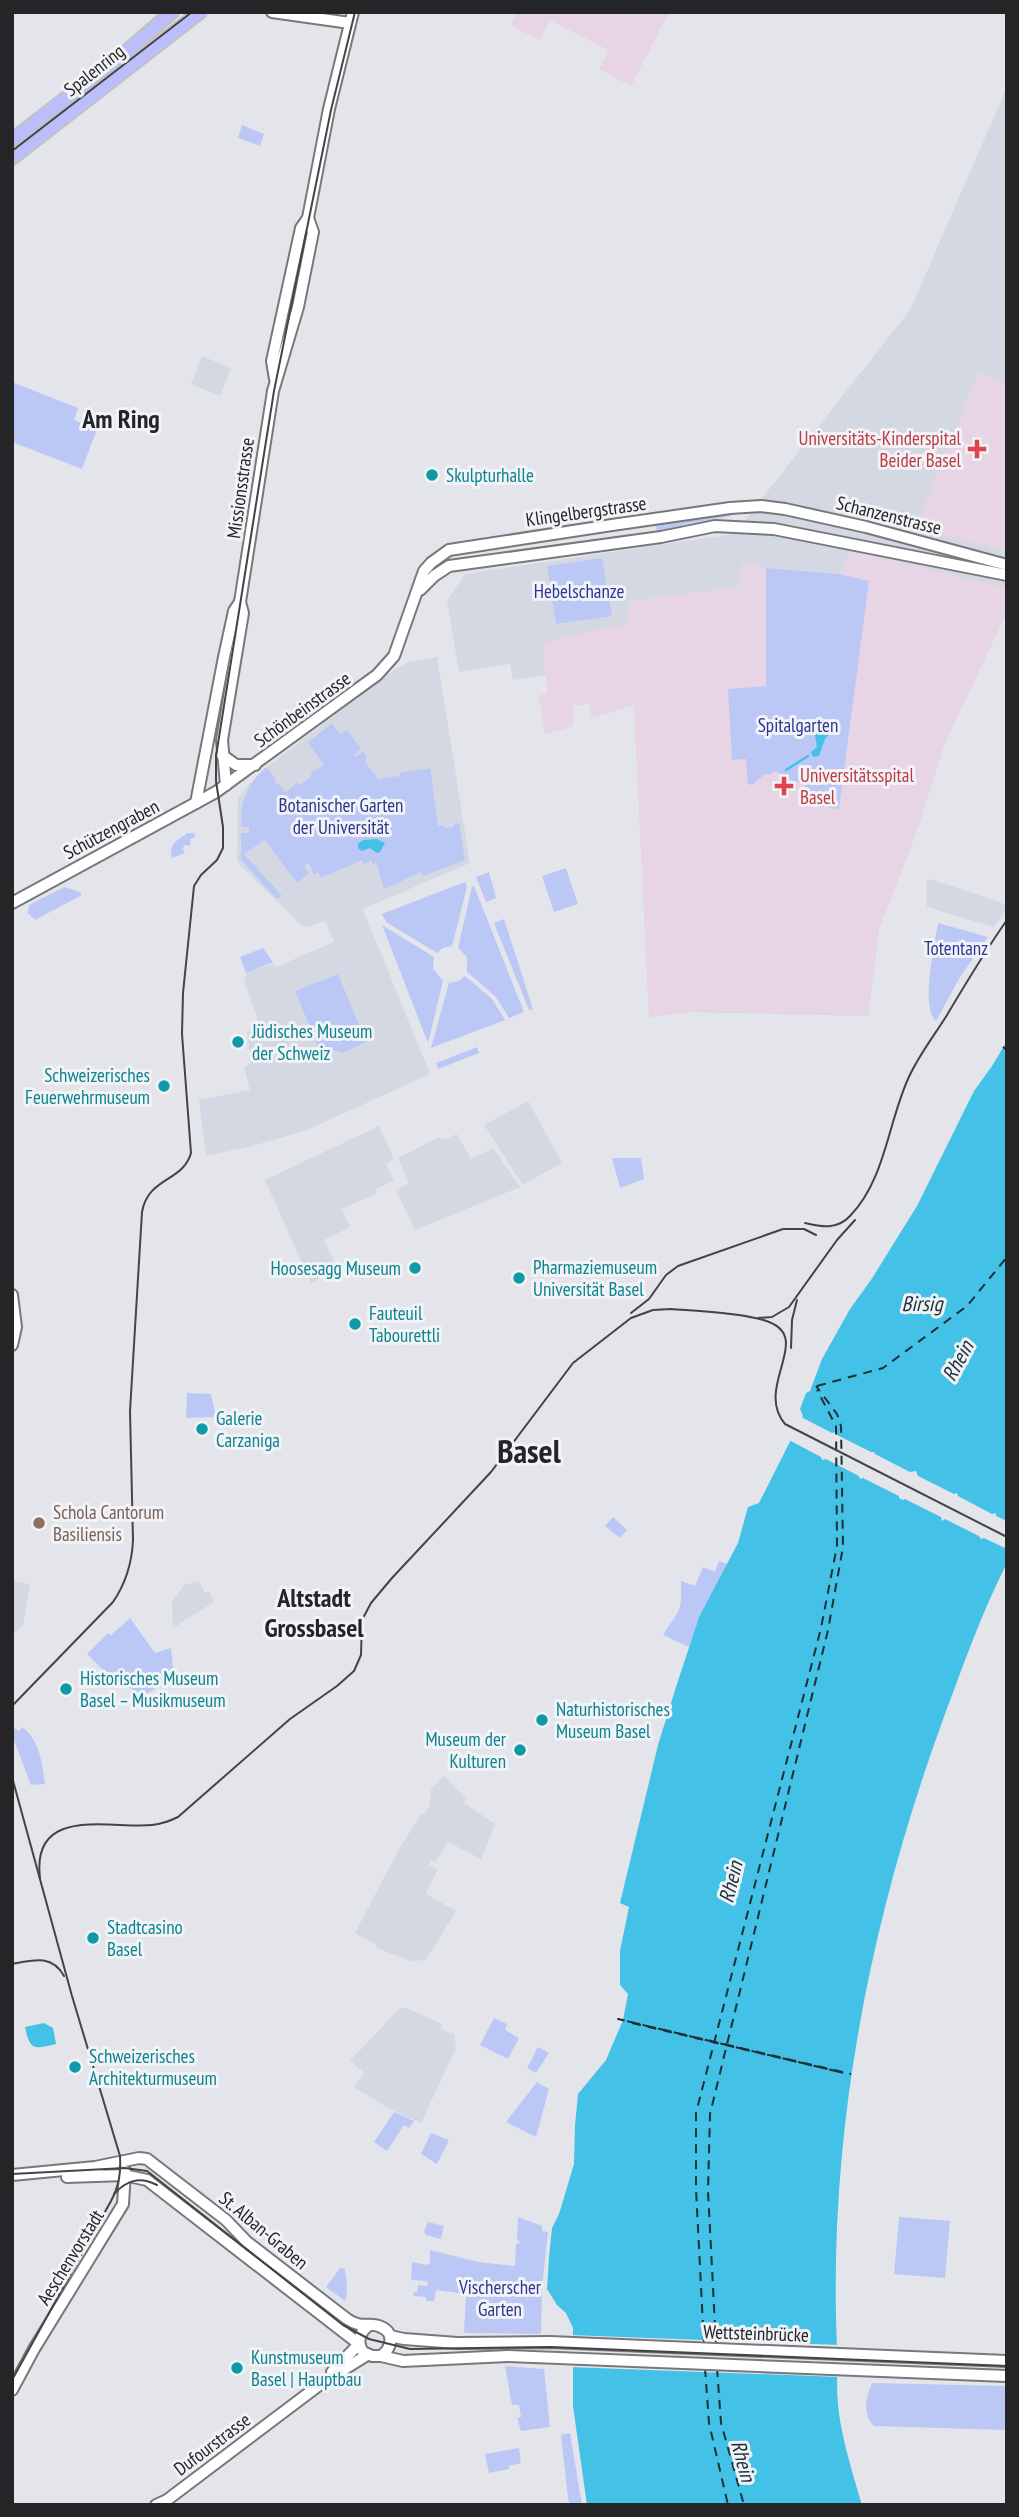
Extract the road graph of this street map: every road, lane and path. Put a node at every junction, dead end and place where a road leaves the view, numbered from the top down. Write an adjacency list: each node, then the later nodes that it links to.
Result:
1 (172, 12): 5 (main road, Spalenring)
2 (200, 12): 6 (main road, Spalenring)
3 (272, 12): 4 (main road)
4 (352, 18): 12 (main road, Missionsstrasse)
5 (12, 140)
6 (12, 158)
7 (761, 506): 9 (main road, Schanzenstrasse); 11 (main road, Klingelbergstrasse)
8 (774, 529): 10 (main road, Schanzenstrasse); 11 (main road, Klingelbergstrasse)
9 (1007, 565)
10 (1007, 575)
11 (418, 592): 14 (main road, Schönbeinstrasse)
12 (240, 602): 13 (main road, Missionsstrasse); 15 (main road, Missionsstrasse)
13 (222, 755): 14 (main road); 16 (main road, Missionsstrasse)
14 (255, 765): 16 (main road, Schönbeinstrasse)
15 (202, 767): 16 (main road); 17 (main road, Missionsstrasse)
16 (221, 789): 17 (main road, Schützengraben)
17 (196, 803): 18 (main road, Schützengraben)
18 (12, 902)
19 (13, 1300): 20 (main road)
20 (12, 1345)
21 (124, 2161): 22 (main road, Aeschenvorstadt); 23 (main road); 24 (main road, St. Alban-Graben)
22 (125, 2175): 23 (main road); 26 (main road, St. Alban-Graben); 32 (main road, Aeschenvorstadt)
23 (12, 2178)
24 (368, 2326): 25 (main road); 26 (main road)
25 (390, 2336): 28 (main road); 29 (main road, Wettsteinbrücke)
26 (359, 2344): 27 (main road); 31 (main road, Dufourstrasse)
27 (367, 2355): 28 (main road); 31 (main road, Dufourstrasse)
28 (381, 2356): 30 (main road, Wettsteinbrücke)
29 (1005, 2361)
30 (1004, 2376)
31 (322, 2383): 33 (main road, Dufourstrasse)
32 (12, 2390)
33 (165, 2502): 34 (main road, Dufourstrasse)
34 (156, 2505)

